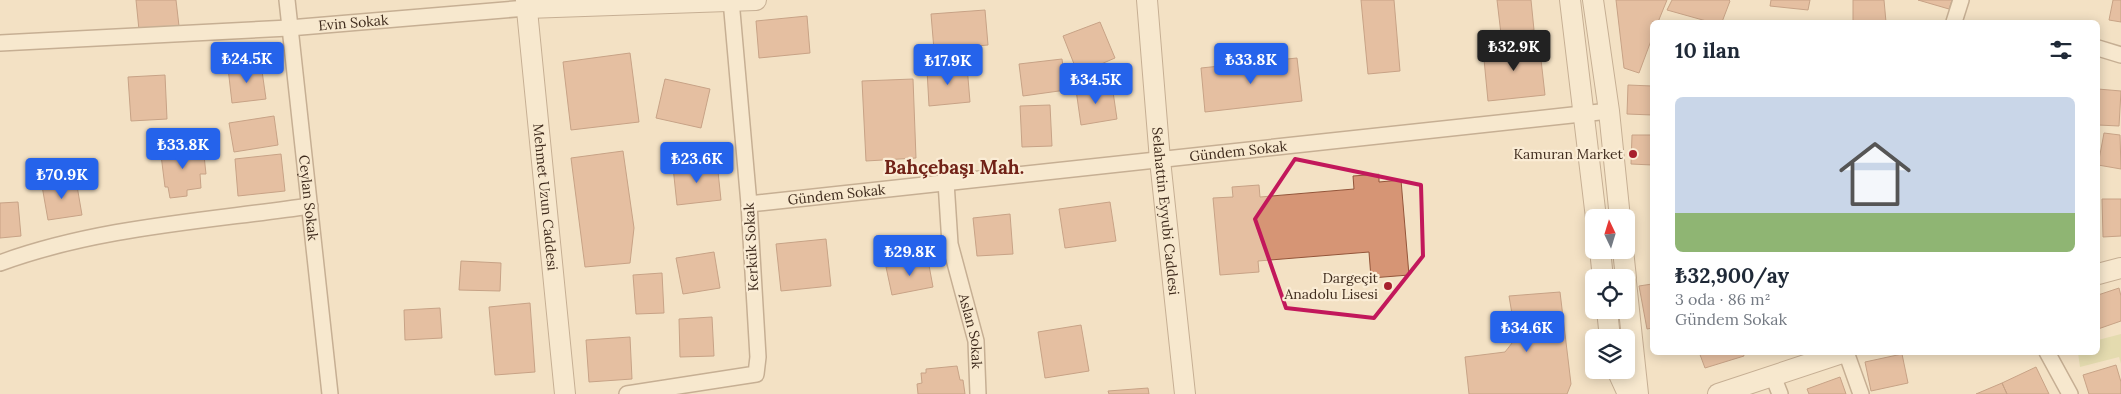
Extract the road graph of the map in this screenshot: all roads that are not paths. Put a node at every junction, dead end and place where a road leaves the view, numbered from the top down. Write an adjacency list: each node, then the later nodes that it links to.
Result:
1 (287, 0): 10 (street, Ceylan Sokak)
2 (756, 0): 7 (street)
3 (1147, 0): 16 (street, Selahattin Eyyubi Caddesi)
4 (1570, 0): 15 (street)
5 (1593, 0): 14 (street)
6 (1961, 0): 9 (street)
7 (731, 1): 8 (street); 18 (street, Kerkük Sokak)
8 (526, 4): 10 (street, Evin Sokak); 32 (street, Mehmet Uzun Caddesi)
9 (1955, 20)
10 (289, 28): 11 (street, Evin Sokak); 19 (street, Ceylan Sokak)
11 (0, 43)
12 (2100, 49): 13 (street)
13 (2121, 54)
14 (1609, 111): 15 (street, Gündem Sokak); 21 (street)
15 (1584, 114): 16 (street, Gündem Sokak); 20 (street)
16 (1160, 160): 17 (street, Gündem Sokak); 35 (street, Selahattin Eyyubi Caddesi)
17 (946, 182): 18 (street, Gündem Sokak); 34 (street, Aslan Sokak)
18 (750, 204): 33 (street, Kerkük Sokak)
19 (310, 206): 22 (street); 31 (street, Ceylan Sokak)
20 (1595, 209)
21 (1619, 209)
22 (0, 263)
23 (2121, 268): 24 (street)
24 (2100, 273)
25 (1630, 319): 37 (street)
26 (1840, 355): 30 (street)
27 (1847, 355): 39 (street)
28 (2049, 355): 40 (street)
29 (1621, 379): 36 (street)
30 (1777, 385): 38 (street)
31 (330, 394)
32 (565, 394)
33 (627, 394)
34 (978, 394)
35 (1185, 394)
36 (1628, 394)
37 (1638, 394)
38 (1718, 394)
39 (1861, 394)
40 (2070, 394)

